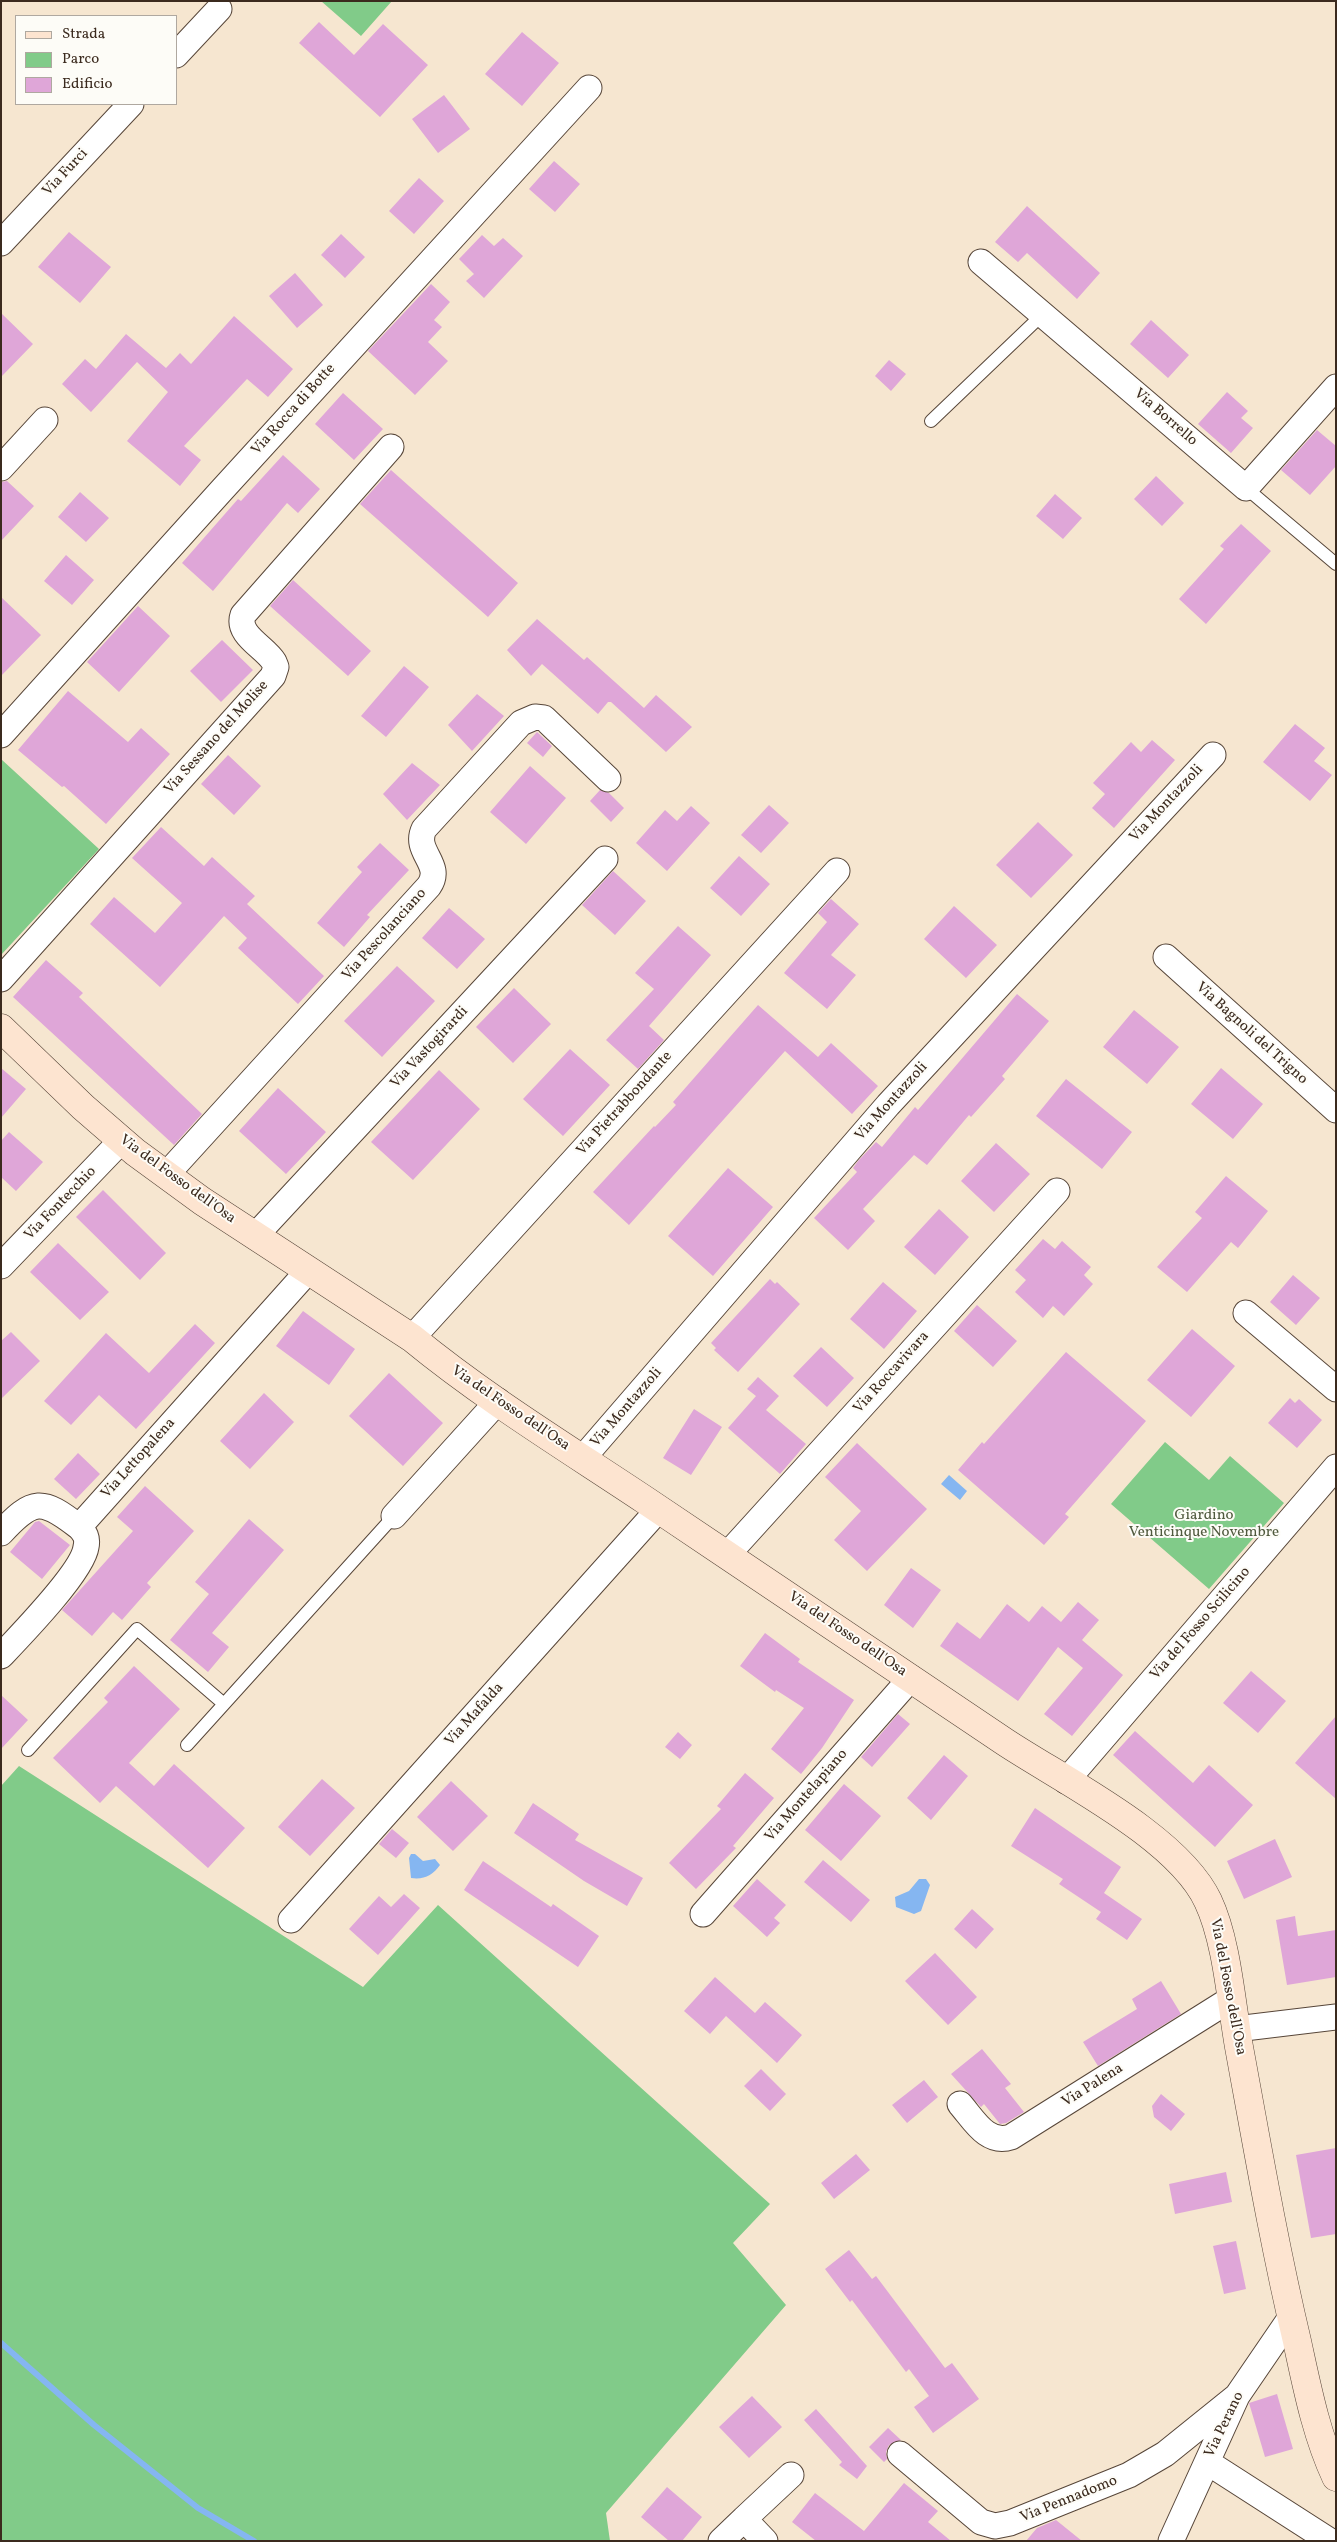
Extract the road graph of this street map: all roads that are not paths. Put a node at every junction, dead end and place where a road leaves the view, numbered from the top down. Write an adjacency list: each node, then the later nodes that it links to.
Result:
1 (219, 8): 2 (street)
2 (178, 53)
3 (590, 88): 15 (street, Via Rocca di Botte)
4 (130, 105): 5 (street, Via Furci)
5 (1, 243)
6 (981, 262): 7 (street, Via Borrello)
7 (1043, 314): 10 (lane); 13 (street, Via Borrello)
8 (1336, 387): 13 (street)
9 (45, 420): 12 (street)
10 (931, 421)
11 (392, 447): 21 (street, Via Sessano del Molise)
12 (1, 468)
13 (1246, 488): 14 (lane)
14 (1336, 564)
15 (1, 735)
16 (1213, 755): 34 (street, Via Montazzoli)
17 (608, 779): 25 (street, Via Pescolanciano)
18 (605, 859): 27 (street, Via Vastogirardi)
19 (837, 871): 31 (street, Via Pietrabbondante)
20 (1166, 957): 23 (street, Via Bagnoli del Trigno)
21 (1, 979)
22 (1, 1028): 24 (street, Via del Fosso dell'Osa)
23 (1336, 1110)
24 (121, 1141): 25 (street, Via del Fosso dell'Osa); 28 (street, Via Fontecchio)
25 (166, 1175): 27 (street, Via del Fosso dell'Osa)
26 (1057, 1191): 40 (street, Via Roccavivara)
27 (255, 1236): 29 (street, Via del Fosso dell'Osa)
28 (1, 1266)
29 (308, 1271): 31 (street, Via del Fosso dell'Osa); 38 (street, Via Lettopalena)
30 (1246, 1313): 32 (street)
31 (412, 1338): 33 (street, Via del Fosso dell'Osa)
32 (1336, 1389)
33 (498, 1401): 34 (street, Via del Fosso dell'Osa); 37 (street)
34 (582, 1459): 36 (street, Via del Fosso dell'Osa)
35 (1336, 1467): 46 (street, Via del Fosso Scilicino)
36 (659, 1510): 40 (street, Via del Fosso dell'Osa); 48 (street, Via Mafalda)
37 (394, 1516): 43 (lane)
38 (79, 1527): 39 (street); 41 (street)
39 (1, 1533)
40 (727, 1555): 42 (street, Via del Fosso dell'Osa)
41 (1, 1656)
42 (911, 1678): 46 (street, Via del Fosso dell'Osa); 47 (street, Via Montelapiano)
43 (224, 1704): 44 (lane); 45 (lane)
44 (187, 1744)
45 (28, 1750)
46 (1066, 1781): 49 (street, Via del Fosso dell'Osa)
47 (703, 1914)
48 (291, 1920)
49 (1231, 1999): 51 (street, Via del Fosso dell'Osa); 52 (street, Via Palena)
50 (1336, 2017): 51 (street)
51 (1236, 2029): 53 (street, Via del Fosso dell'Osa)
52 (960, 2104)
53 (1291, 2317): 54 (street, Via Perano); 58 (street, Via del Fosso dell'Osa)
54 (1236, 2396): 56 (street, Via Perano); 60 (street, Via Pennadomo)
55 (900, 2454): 60 (street, Via Pennadomo)
56 (1207, 2462): 63 (street, Via Perano); 64 (street)
57 (791, 2475): 59 (street)
58 (1336, 2477)
59 (744, 2520): 61 (street); 62 (street)
60 (1012, 2531)
61 (721, 2541)
62 (765, 2541)
63 (1171, 2541)
64 (1330, 2541)

